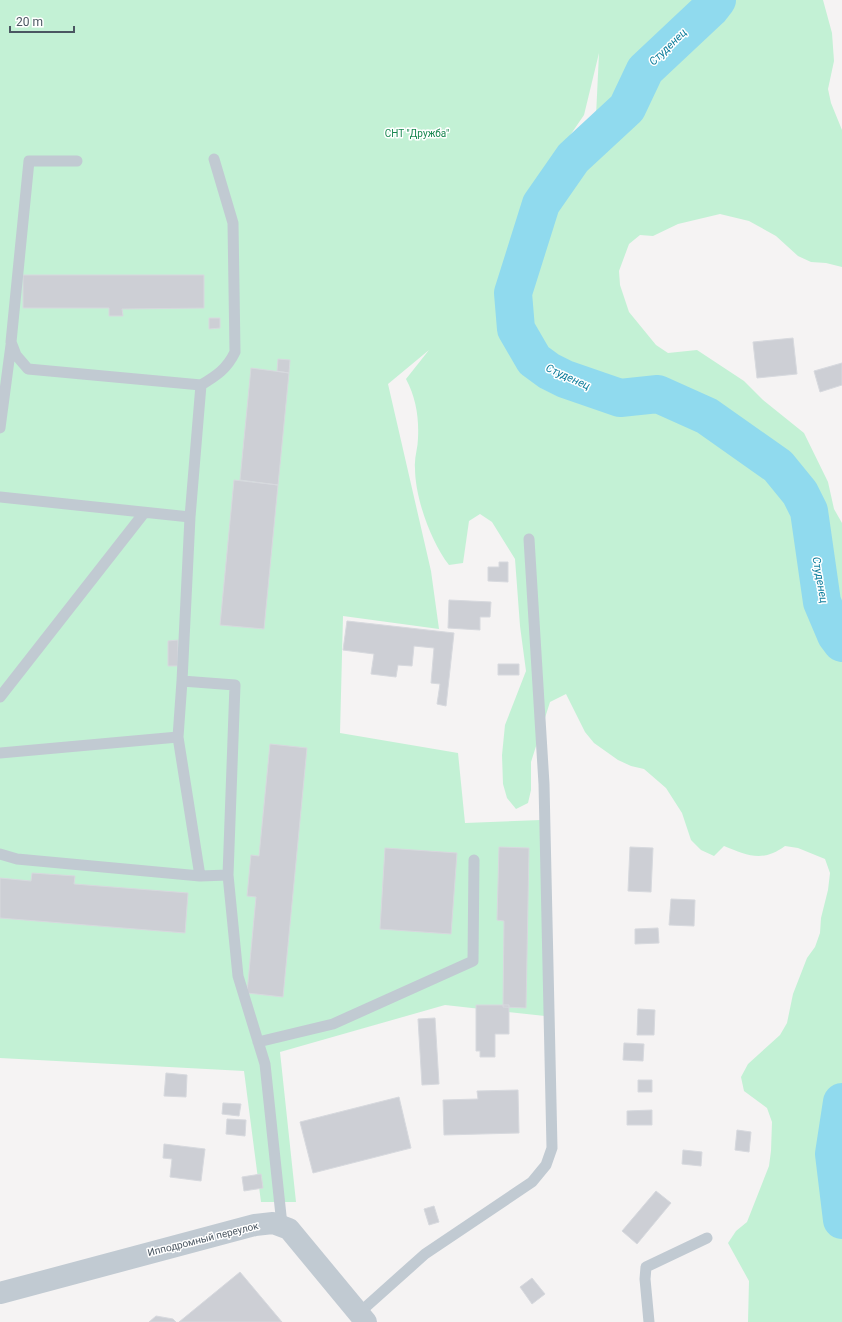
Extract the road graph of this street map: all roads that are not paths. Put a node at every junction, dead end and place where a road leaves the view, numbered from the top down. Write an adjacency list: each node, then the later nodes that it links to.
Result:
1 (214, 159): 4 (lane)
2 (77, 161): 3 (lane)
3 (11, 342): 4 (lane); 5 (lane)
4 (201, 385): 8 (lane)
5 (0, 428)
6 (0, 497): 7 (lane)
7 (144, 513): 8 (lane); 11 (lane)
8 (190, 517): 10 (lane)
9 (529, 539): 22 (lane)
10 (182, 681): 12 (lane); 16 (lane)
11 (0, 697)
12 (178, 737): 13 (lane); 17 (lane)
13 (0, 753)
14 (0, 854): 17 (lane)
15 (474, 860): 18 (lane)
16 (228, 875): 17 (lane); 18 (lane)
17 (200, 876)
18 (258, 1042): 19 (lane)
19 (282, 1225): 21 (street, Ипподромный переулок); 22 (street)
20 (707, 1238): 23 (lane)
21 (0, 1293)
22 (363, 1318)
23 (649, 1322)

